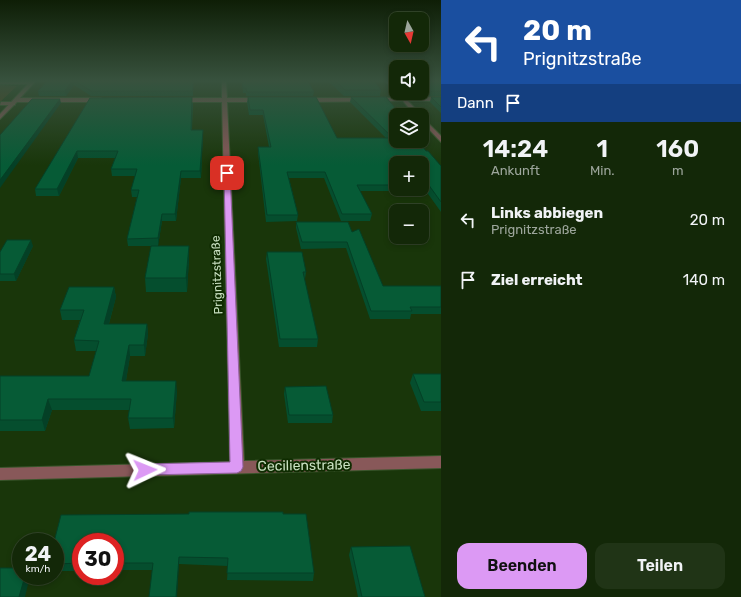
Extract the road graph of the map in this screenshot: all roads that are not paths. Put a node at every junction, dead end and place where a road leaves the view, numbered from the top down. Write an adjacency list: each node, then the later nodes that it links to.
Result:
1 (8, 109): 3 (street)
2 (224, 109): 7 (street, Prignitzstraße)
3 (0, 117)
4 (429, 127): 5 (street)
5 (441, 140)
6 (441, 462): 7 (street, Cecilienstraße)
7 (237, 467): 8 (street, Cecilienstraße)
8 (0, 474)

